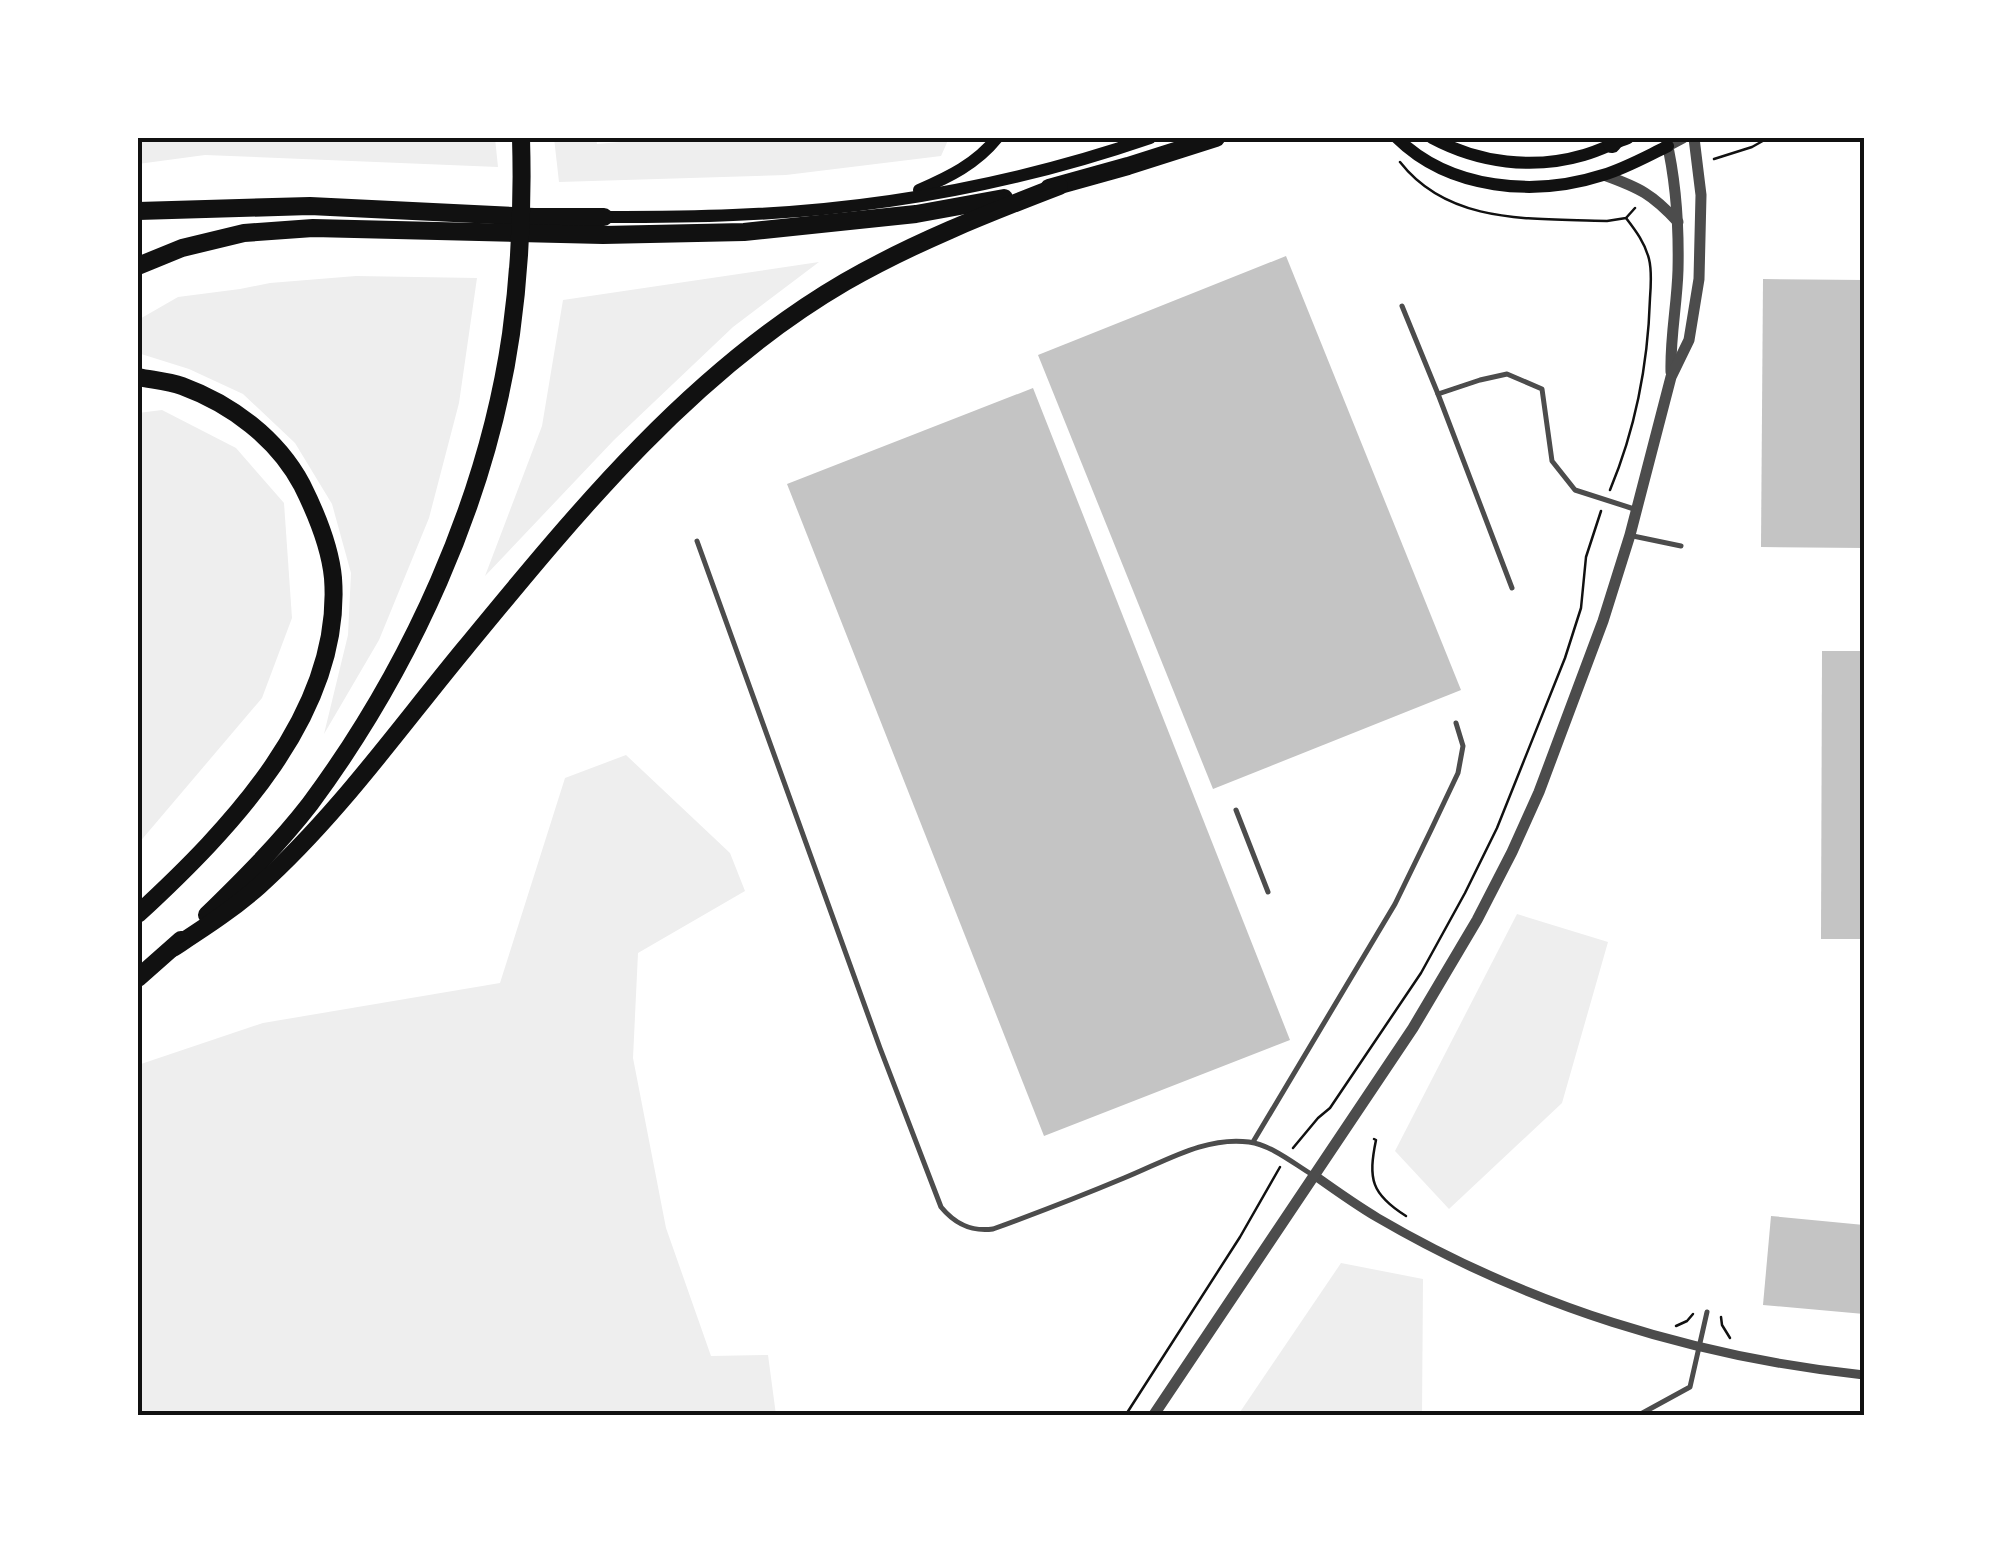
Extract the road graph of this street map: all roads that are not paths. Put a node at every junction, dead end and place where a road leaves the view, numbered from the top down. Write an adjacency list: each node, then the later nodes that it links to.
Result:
1 (521, 138): 31 (highway)
2 (997, 138): 13 (main road)
3 (1150, 138): 13 (main road)
4 (1216, 138): 12 (highway)
5 (1397, 138): 11 (main road)
6 (1432, 138): 9 (main road)
7 (1683, 138): 10 (street)
8 (1694, 138): 19 (street)
9 (1619, 140)
10 (1667, 142): 11 (main road); 16 (street)
11 (1604, 175): 16 (street)
12 (1059, 186): 17 (highway); 31 (highway)
13 (898, 199): 15 (main road)
14 (138, 211): 15 (highway)
15 (604, 217)
16 (1678, 222): 19 (street)
17 (138, 266)
18 (1402, 306): 21 (lane)
19 (1671, 376): 22 (street)
20 (138, 377): 30 (highway)
21 (1438, 394): 22 (lane); 26 (lane)
22 (1637, 510): 23 (street)
23 (1630, 535): 25 (lane); 34 (street)
24 (697, 542): 33 (lane)
25 (1681, 546)
26 (1512, 588)
27 (1456, 723): 33 (lane)
28 (1236, 810): 29 (lane)
29 (1268, 892)
30 (138, 914)
31 (173, 948): 32 (highway)
32 (138, 978)
33 (1253, 1142): 34 (lane)
34 (1314, 1176): 36 (street); 38 (street)
35 (1708, 1312): 36 (lane)
36 (1699, 1348): 37 (street); 39 (lane)
37 (1864, 1376)
38 (1153, 1416)
39 (1636, 1416)

